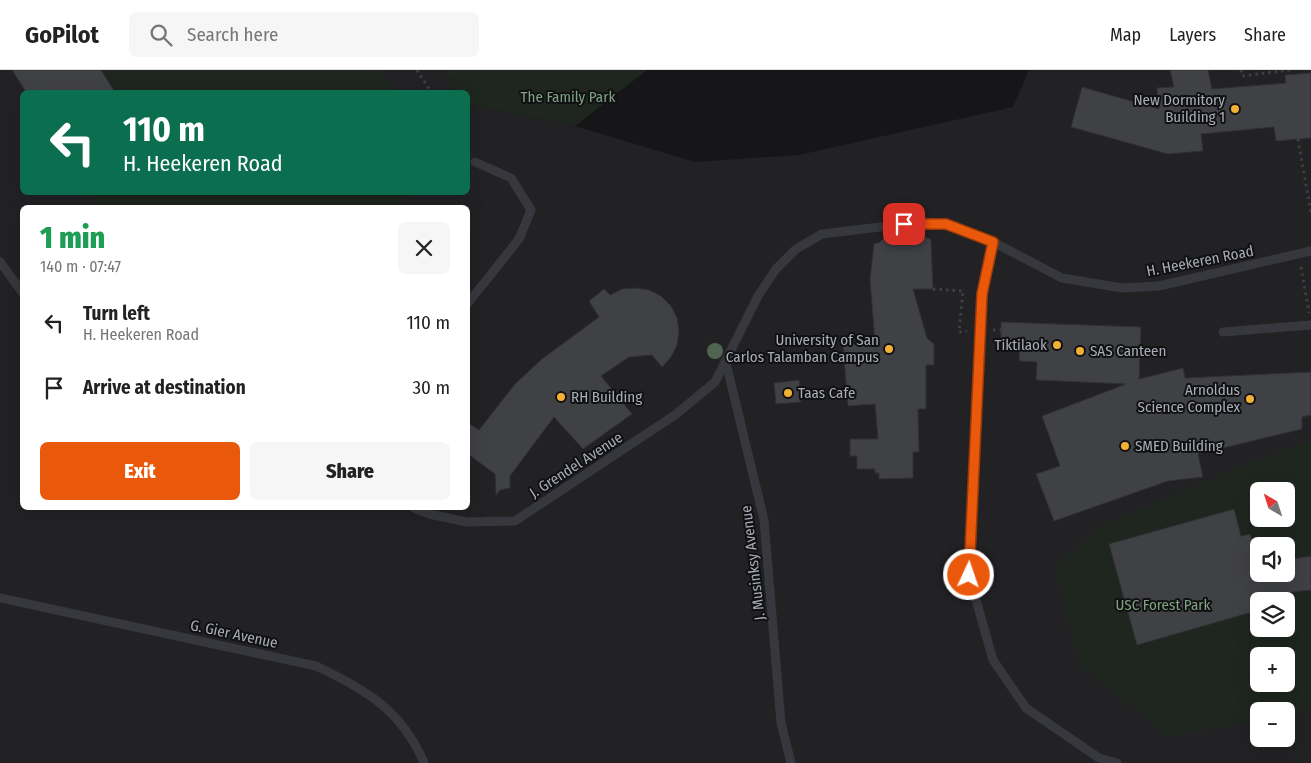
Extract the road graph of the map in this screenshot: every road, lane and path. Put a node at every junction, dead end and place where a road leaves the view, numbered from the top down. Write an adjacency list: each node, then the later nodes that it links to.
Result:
1 (417, 70): 4 (path)
2 (1241, 70): 3 (path)
3 (1290, 70)
4 (430, 90)
5 (1298, 139): 7 (path)
6 (475, 162): 14 (lane)
7 (1311, 213)
8 (993, 242): 10 (lane, H. Heekeren Road); 19 (lane, H. Heekeren Road); 24 (lane)
9 (1311, 251): 10 (lane, H. Heekeren Road)
10 (1298, 254): 15 (path)
11 (0, 262): 12 (lane)
12 (20, 289)
13 (933, 289): 17 (path)
14 (470, 300)
15 (1311, 320)
16 (1311, 326): 18 (lane)
17 (959, 332)
18 (1223, 332)
19 (726, 363): 20 (lane, J. Grendel Avenue); 23 (lane, J. Musinksy Avenue)
20 (419, 510)
21 (0, 598): 22 (lane, G. Gier Avenue)
22 (424, 763)
23 (791, 763)
24 (1117, 763)

